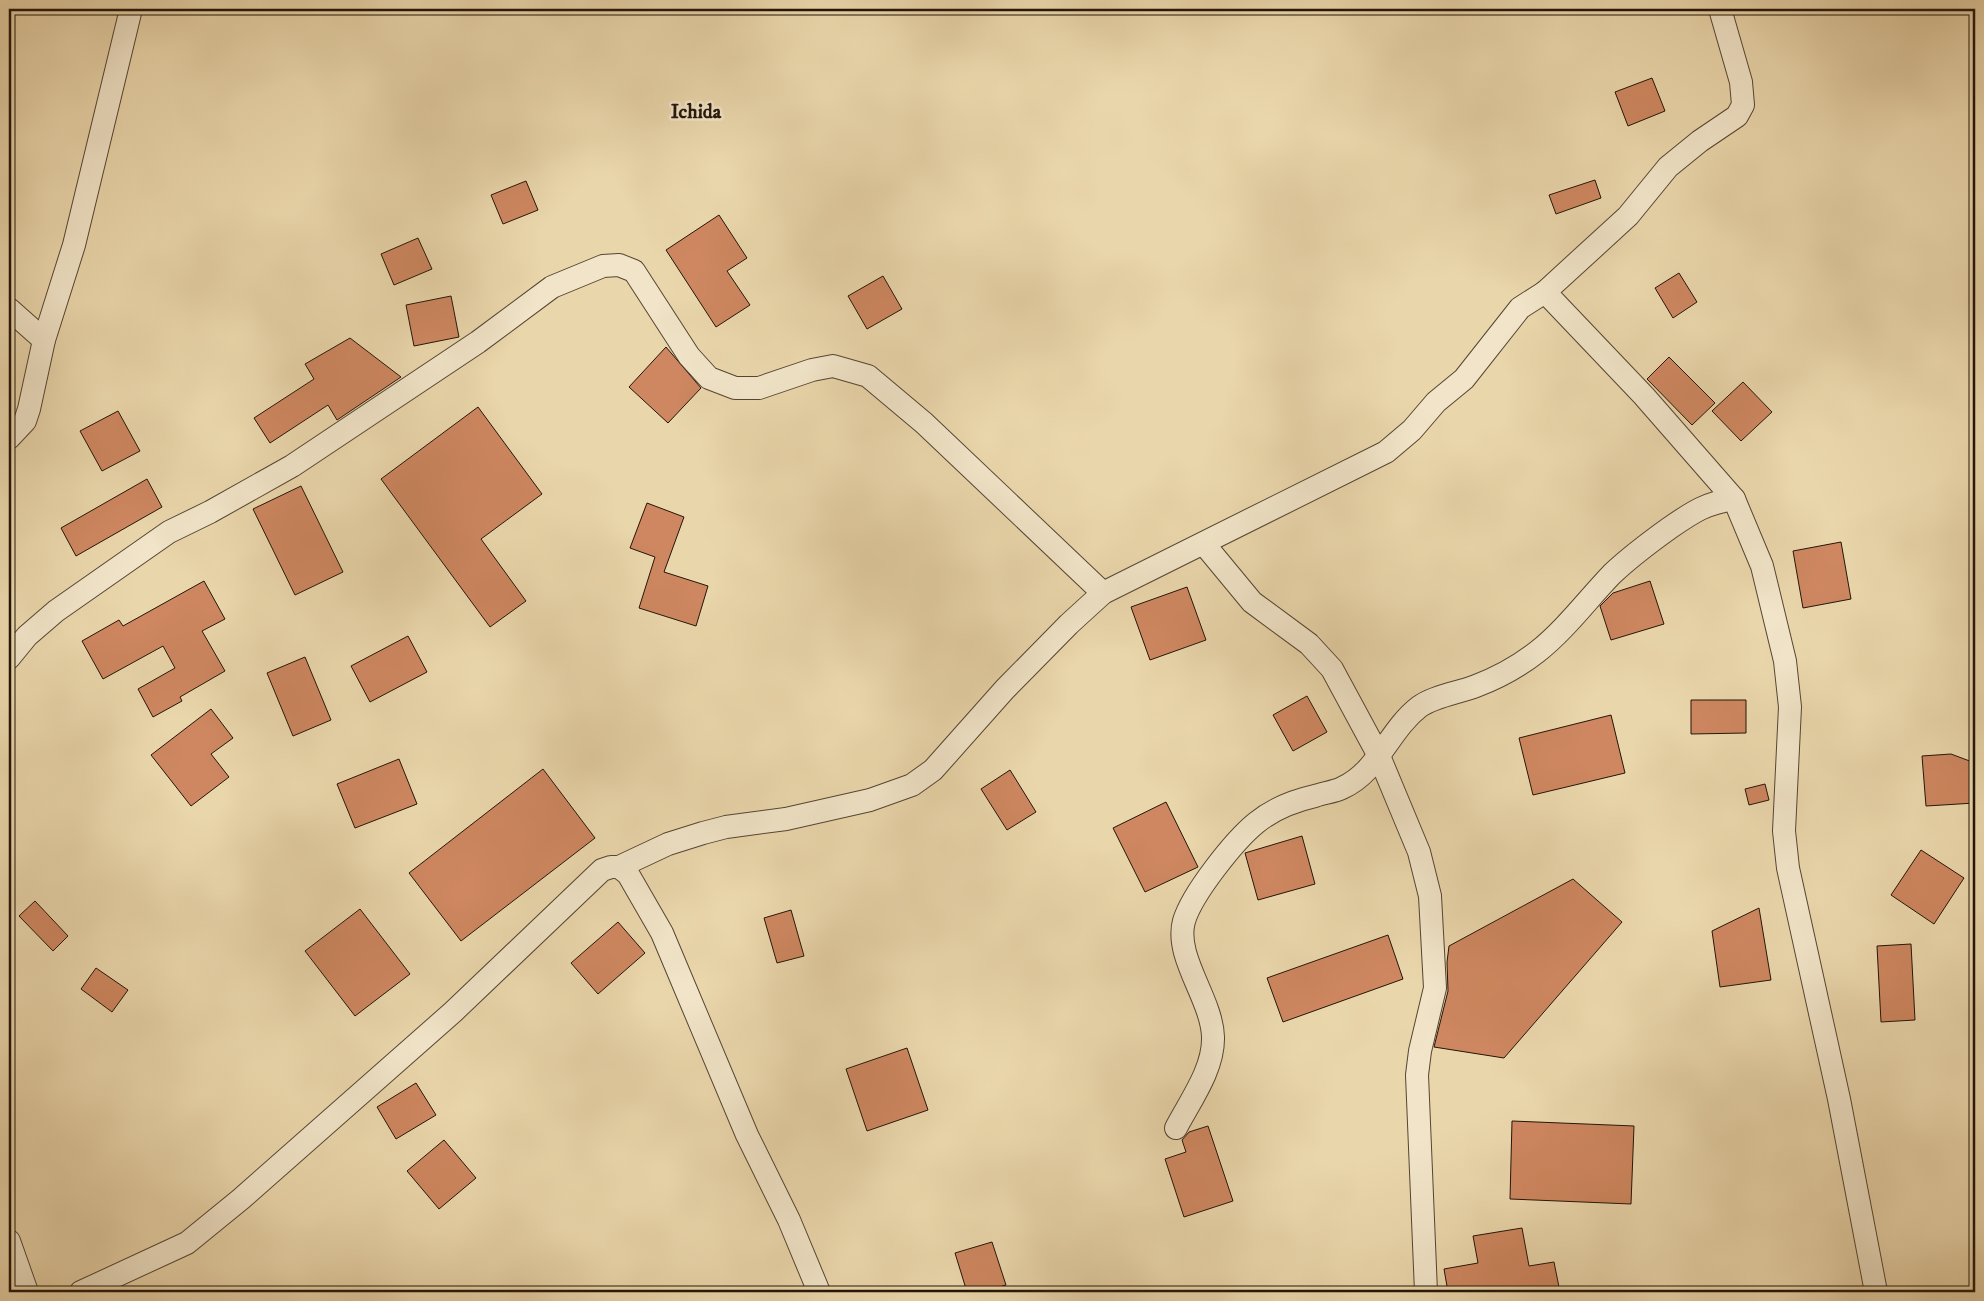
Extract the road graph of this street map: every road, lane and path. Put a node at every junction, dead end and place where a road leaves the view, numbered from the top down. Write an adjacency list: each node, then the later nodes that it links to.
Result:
1 (131, 9): 5 (street)
2 (1720, 9): 3 (street)
3 (1545, 292): 7 (street); 8 (street)
4 (9, 309): 5 (street)
5 (44, 340): 6 (street)
6 (9, 438)
7 (1734, 499): 11 (street); 19 (street)
8 (1204, 544): 9 (street); 11 (street)
9 (1103, 594): 10 (street); 12 (street)
10 (9, 658)
11 (1379, 756): 13 (street); 18 (street)
12 (619, 867): 16 (street); 17 (street)
13 (1176, 1128)
14 (9, 1241): 15 (street)
15 (27, 1292)
16 (81, 1292)
17 (819, 1292)
18 (1426, 1292)
19 (1876, 1292)

